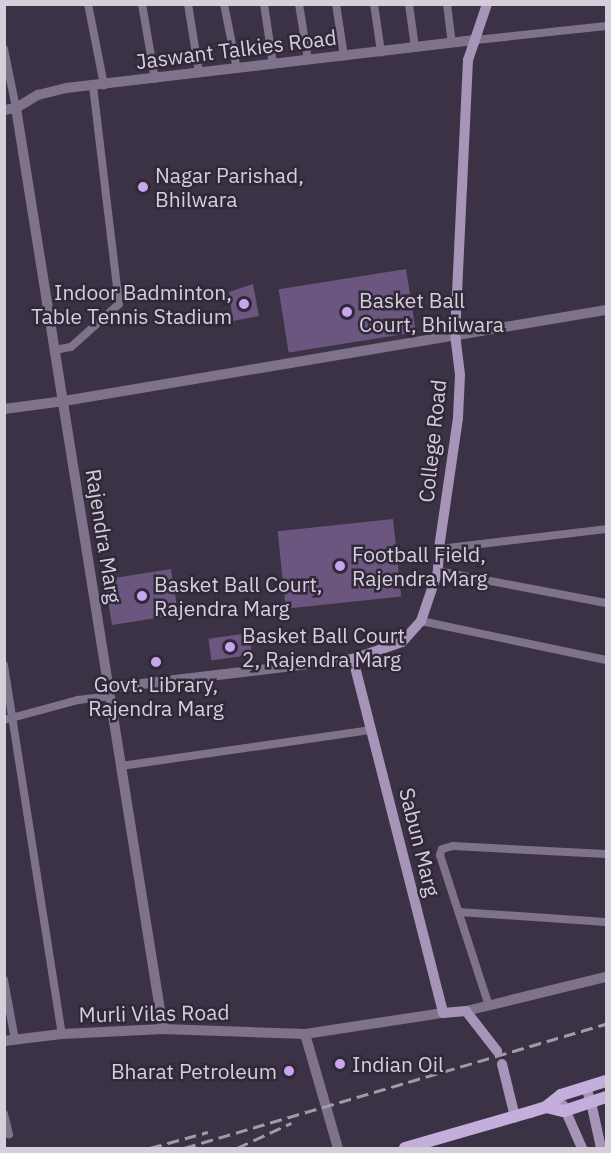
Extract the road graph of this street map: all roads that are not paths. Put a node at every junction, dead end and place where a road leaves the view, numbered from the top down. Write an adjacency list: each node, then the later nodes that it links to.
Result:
1 (88, 4): 24 (street)
2 (142, 4): 23 (street)
3 (188, 4): 22 (street)
4 (224, 4): 21 (street)
5 (264, 4): 20 (street)
6 (299, 4): 19 (street)
7 (336, 4): 18 (street)
8 (374, 4): 17 (street)
9 (409, 4): 15 (street)
10 (447, 4): 14 (street)
11 (487, 4): 13 (main road, College Road)
12 (606, 26): 13 (street)
13 (476, 40): 14 (street, Jaswant Talkies Road); 28 (main road, College Road)
14 (452, 43): 15 (street, Jaswant Talkies Road)
15 (415, 48): 17 (street, Jaswant Talkies Road)
16 (4, 49): 25 (street, Rajendra Marg)
17 (381, 52): 18 (street, Jaswant Talkies Road)
18 (344, 56): 19 (street, Jaswant Talkies Road)
19 (308, 60): 20 (street, Jaswant Talkies Road)
20 (273, 64): 21 (street, Jaswant Talkies Road)
21 (237, 69): 22 (street, Jaswant Talkies Road)
22 (199, 73): 23 (street, Jaswant Talkies Road)
23 (155, 79): 24 (street, Jaswant Talkies Road)
24 (98, 85): 25 (street, Jaswant Talkies Road); 29 (street)
25 (16, 108): 26 (street, Jaswant Talkies Road); 29 (street, Rajendra Marg)
26 (4, 110)
27 (606, 310): 28 (street)
28 (455, 334): 30 (street); 33 (main road, College Road)
29 (56, 350): 30 (street, Rajendra Marg)
30 (64, 401): 31 (street); 40 (street, Rajendra Marg)
31 (4, 409)
32 (606, 529): 33 (street)
33 (439, 549): 34 (main road, College Road)
34 (438, 571): 35 (street); 36 (main road, College Road)
35 (606, 603)
36 (421, 621): 37 (main road, College Road); 38 (street)
37 (353, 659): 40 (street); 42 (main road, Sabun Marg)
38 (606, 660)
39 (4, 665): 41 (street)
40 (109, 692): 41 (street); 43 (street, Rajendra Marg)
41 (9, 720): 53 (street)
42 (371, 730): 43 (street); 51 (main road, Sabun Marg)
43 (121, 766): 52 (street, Rajendra Marg)
44 (606, 854): 45 (street)
45 (459, 912): 46 (street); 49 (street)
46 (606, 922)
47 (606, 977): 49 (street)
48 (4, 980): 55 (street)
49 (489, 1006): 50 (street)
50 (466, 1011): 51 (main road); 56 (main road)
51 (443, 1013): 54 (street, Murli Vilas Road)
52 (164, 1029): 53 (street, Murli Vilas Road); 54 (street, Murli Vilas Road)
53 (62, 1034): 55 (street, Murli Vilas Road)
54 (305, 1034): 68 (street)
55 (10, 1040)
56 (497, 1051)
57 (502, 1064): 66 (main road)
58 (606, 1081): 59 (main road)
59 (586, 1088): 60 (main road); 62 (main road)
60 (561, 1095): 63 (main road); 64 (main road)
61 (606, 1097): 62 (main road)
62 (591, 1102): 64 (main road); 71 (main road)
63 (546, 1107): 64 (main road); 66 (main road)
64 (564, 1111): 70 (main road)
65 (4, 1114): 67 (street)
66 (515, 1117): 69 (main road)
67 (9, 1134)
68 (338, 1149)
69 (405, 1149)
70 (582, 1149)
71 (601, 1149)

